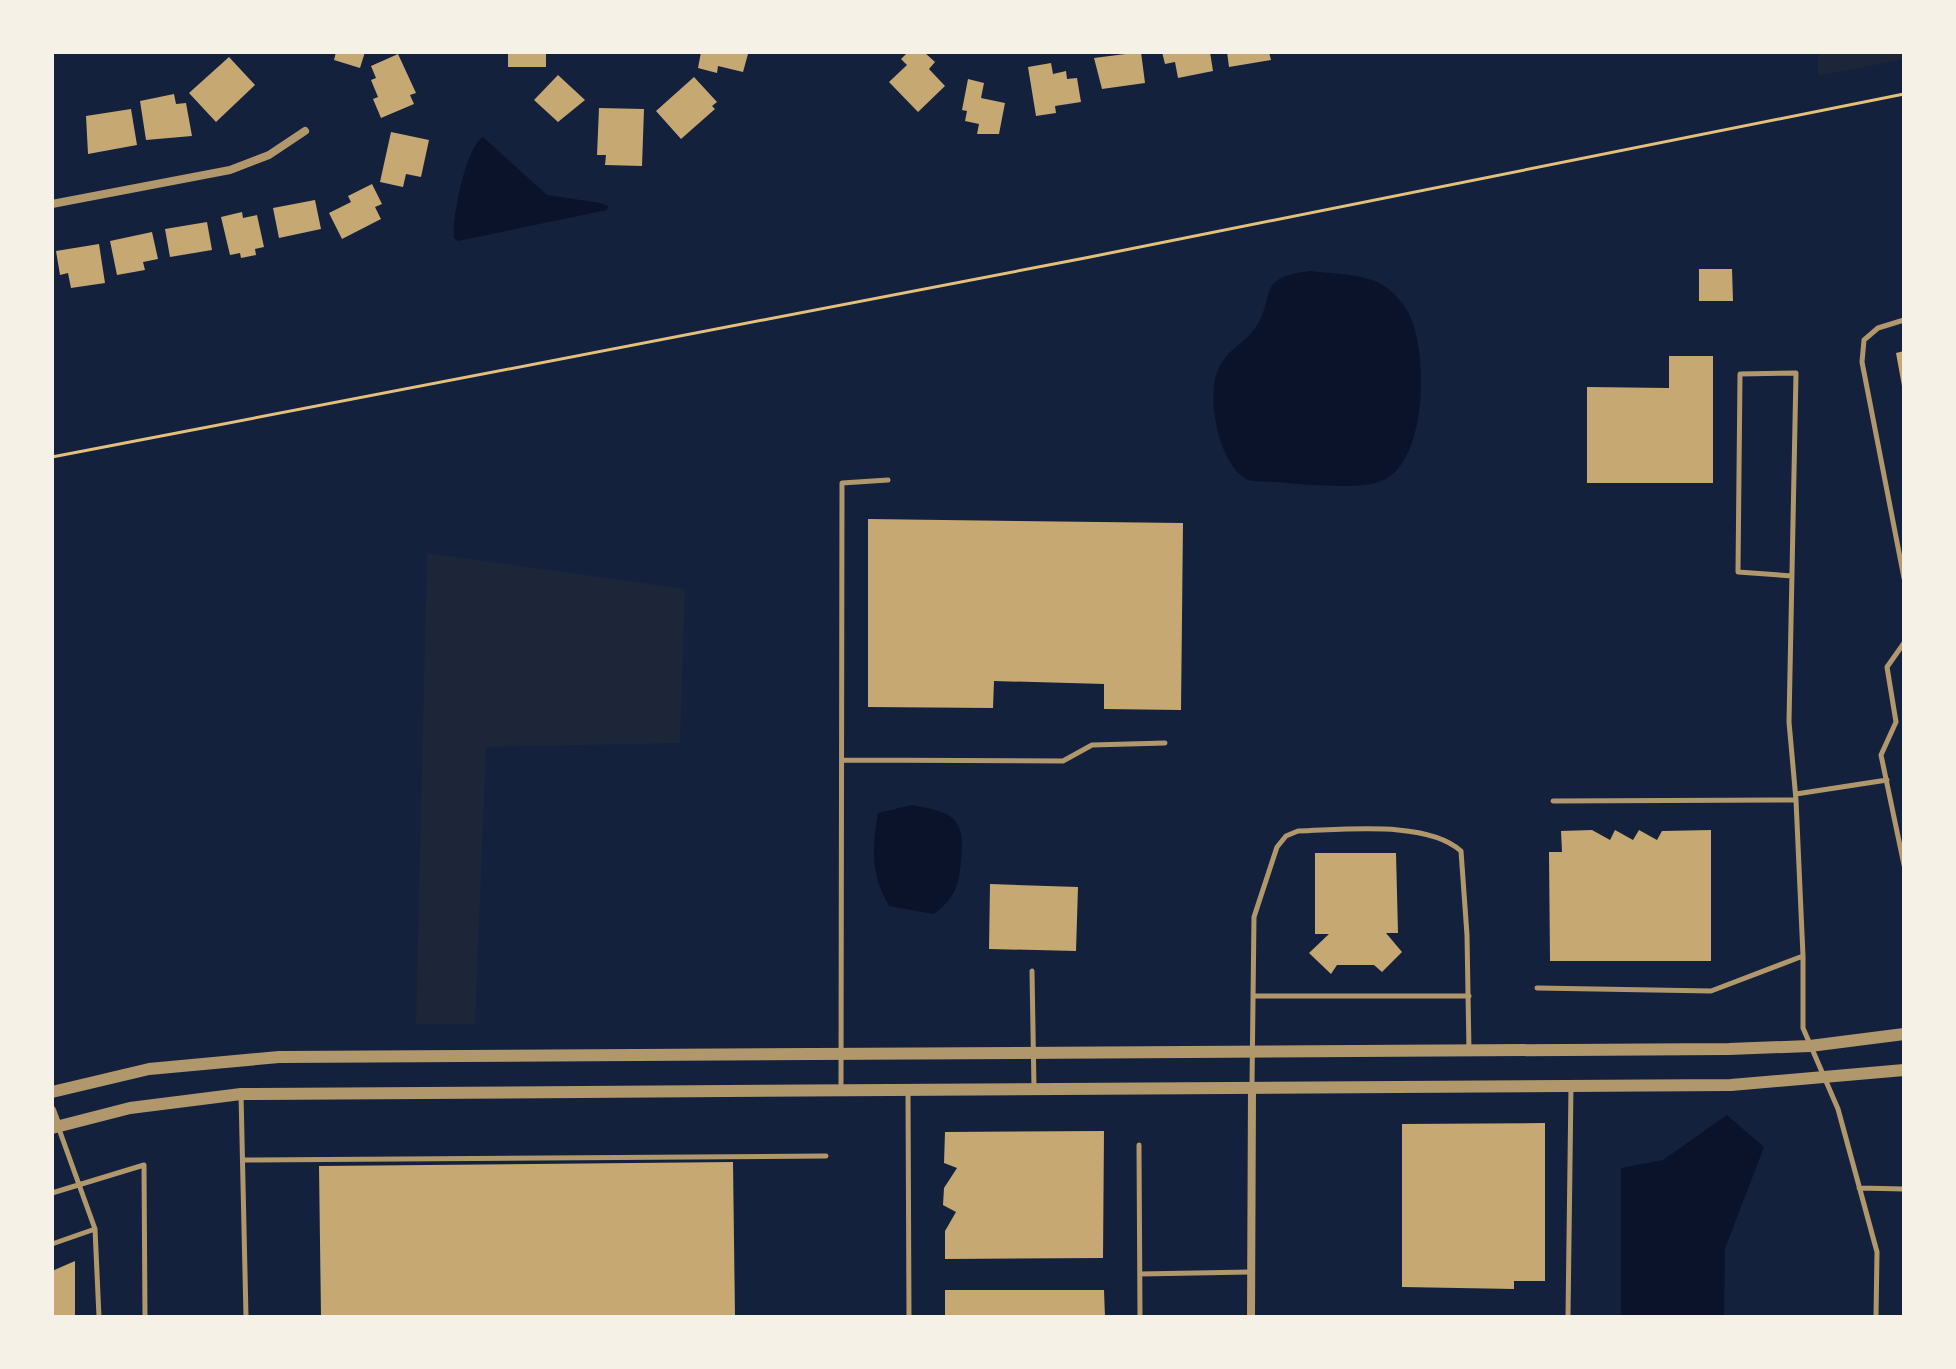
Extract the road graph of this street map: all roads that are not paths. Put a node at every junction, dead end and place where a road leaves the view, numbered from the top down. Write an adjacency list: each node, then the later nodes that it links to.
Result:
1 (305, 131): 2 (street)
2 (52, 204)
3 (1904, 320): 6 (lane)
4 (888, 480): 9 (lane)
5 (1792, 576): 5 (lane); 11 (lane)
6 (1904, 578)
7 (1904, 643): 10 (lane)
8 (1165, 743): 9 (lane)
9 (843, 760): 23 (lane)
10 (1887, 780): 11 (lane); 13 (lane)
11 (1796, 797): 12 (lane); 14 (lane)
12 (1553, 801)
13 (1904, 865)
14 (1803, 956): 16 (lane); 20 (lane)
15 (1032, 971): 24 (lane)
16 (1537, 988)
17 (1253, 996): 18 (lane); 18 (lane); 22 (lane)
18 (1469, 996): 21 (lane)
19 (1904, 1034): 20 (street)
20 (1810, 1046): 21 (street); 26 (lane)
21 (1469, 1052): 22 (street)
22 (1253, 1053): 24 (street); 28 (lane)
23 (840, 1054): 24 (street); 30 (lane); 32 (street)
24 (1034, 1054): 29 (lane)
25 (1904, 1070): 26 (street)
26 (1825, 1080): 27 (street); 40 (lane)
27 (1571, 1085): 28 (street); 53 (lane)
28 (1252, 1088): 29 (street); 45 (street)
29 (1034, 1089): 31 (street)
30 (841, 1090): 31 (street); 33 (street)
31 (908, 1090): 50 (lane)
32 (52, 1092)
33 (241, 1094): 35 (street); 38 (lane)
34 (52, 1110): 35 (street)
35 (55, 1127): 39 (lane)
36 (1139, 1145): 46 (lane)
37 (826, 1156): 38 (lane)
38 (245, 1160): 49 (lane)
39 (76, 1184): 42 (lane); 43 (lane); 48 (lane)
40 (1859, 1188): 41 (lane); 54 (lane)
41 (1904, 1189)
42 (52, 1193)
43 (95, 1229): 44 (lane); 47 (lane)
44 (52, 1244)
45 (1250, 1272): 46 (lane); 52 (street)
46 (1140, 1274): 51 (lane)
47 (99, 1317)
48 (145, 1317)
49 (246, 1317)
50 (909, 1317)
51 (1140, 1317)
52 (1251, 1317)
53 (1568, 1317)
54 (1876, 1317)

